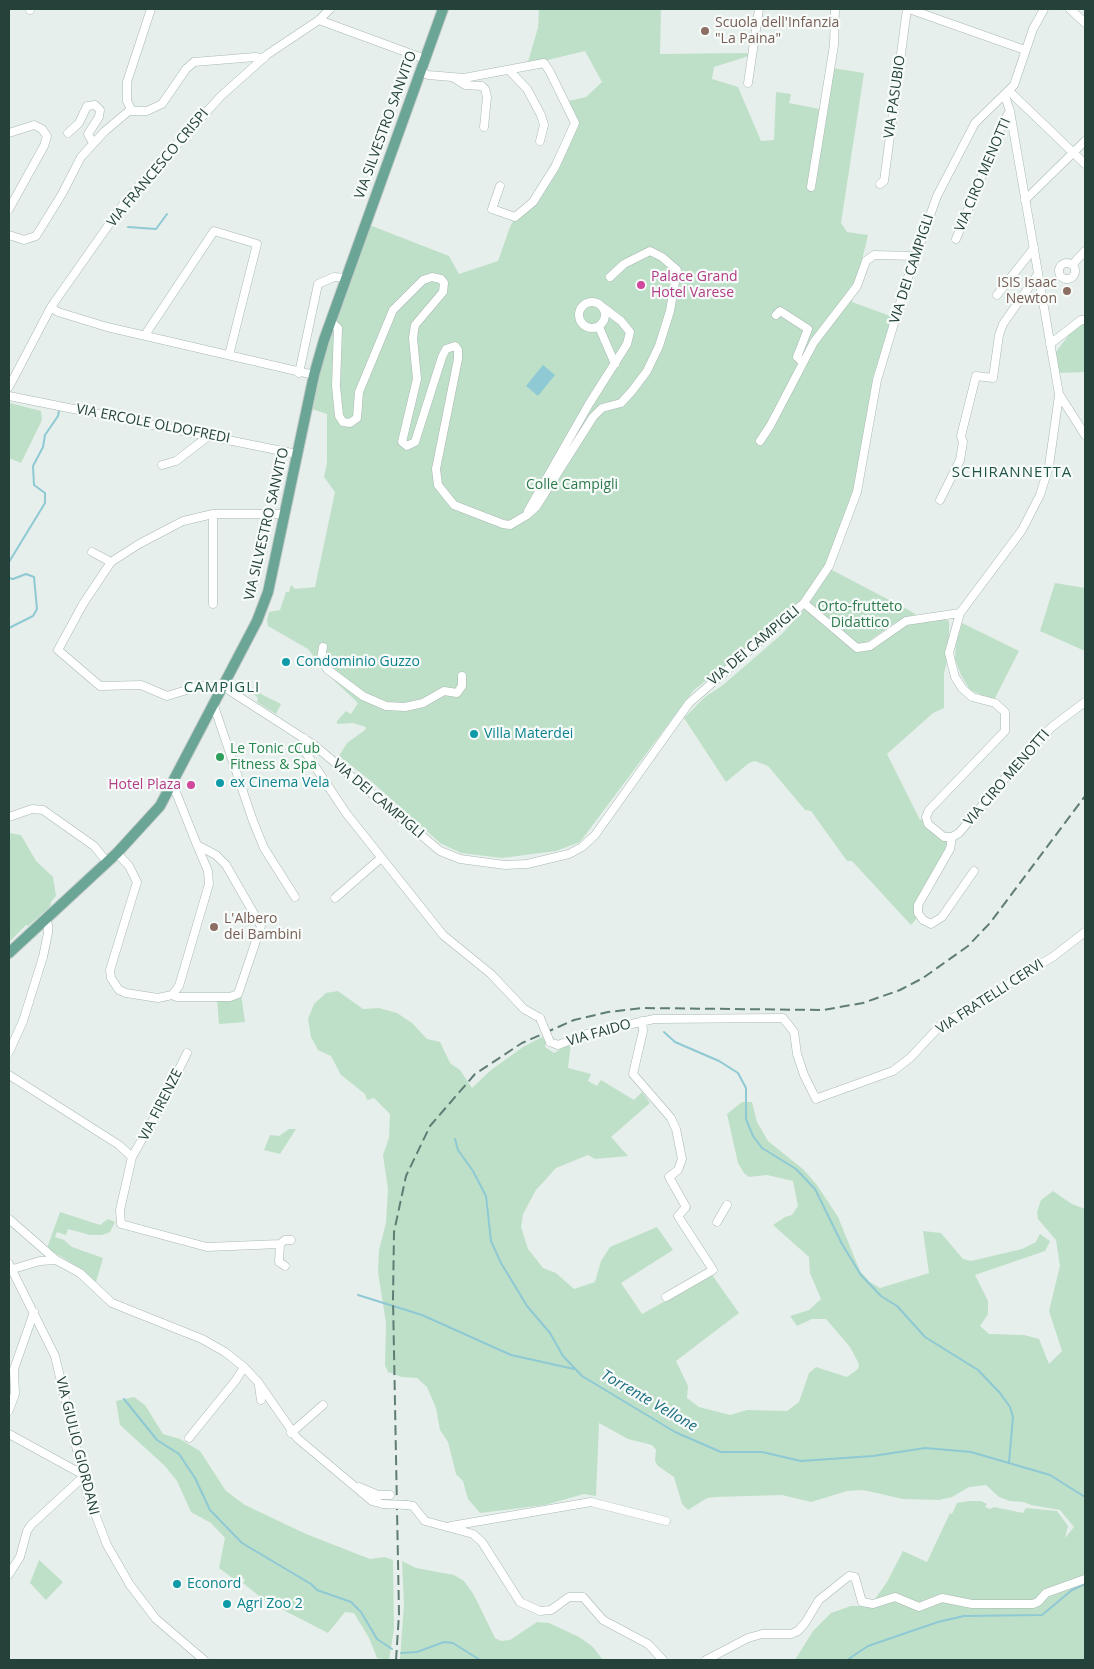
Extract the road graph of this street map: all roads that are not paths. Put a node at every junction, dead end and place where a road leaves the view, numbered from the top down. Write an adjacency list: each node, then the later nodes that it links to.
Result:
1 (151, 9): 19 (street)
2 (330, 9): 9 (street, VIA FRANCESCO CRISPI)
3 (443, 9): 13 (main road, VIA SILVESTRO SANVITO)
4 (759, 9): 17 (street)
5 (835, 9): 31 (street)
6 (908, 9): 11 (street); 29 (street, VIA PASUBIO)
7 (1044, 9): 11 (street, VIA DEI CAMPIGLI)
8 (1070, 9): 10 (street)
9 (319, 20): 12 (street, VIA FRANCESCO CRISPI); 13 (street)
10 (1085, 23)
11 (1025, 50): 18 (street, VIA DEI CAMPIGLI)
12 (264, 58): 19 (street); 44 (street, VIA FRANCESCO CRISPI)
13 (425, 59): 15 (main road, VIA SILVESTRO SANVITO)
14 (509, 70): 16 (street); 24 (street); 30 (street)
15 (420, 71): 16 (street); 42 (main road, VIA SILVESTRO SANVITO)
16 (454, 78): 21 (street)
17 (748, 83)
18 (1007, 94): 20 (street, VIA CIRO MENOTTI); 27 (street); 38 (street, VIA DEI CAMPIGLI)
19 (130, 110): 26 (street)
20 (1010, 111): 32 (street, VIA CIRO MENOTTI); 35 (street, VIA CIRO MENOTTI)
21 (484, 127)
22 (9, 133): 33 (street)
23 (68, 133): 26 (street)
24 (540, 141)
25 (1085, 141): 27 (street)
26 (93, 143): 34 (street)
27 (1074, 153): 28 (street); 32 (street)
28 (1085, 164)
29 (880, 184)
30 (500, 186)
31 (811, 187)
32 (1025, 200): 36 (street, VIA CIRO MENOTTI)
33 (9, 210)
34 (9, 235)
35 (956, 239)
36 (1034, 248): 40 (street, VIA CIRO MENOTTI); 43 (street)
37 (1085, 251): 39 (street)
38 (916, 256): 53 (street); 72 (street, VIA DEI CAMPIGLI)
39 (1072, 265)
40 (1038, 274): 51 (street, VIA CIRO MENOTTI); 65 (street)
41 (610, 277): 68 (street)
42 (346, 278): 48 (main road, VIA SILVESTRO SANVITO); 55 (street)
43 (997, 295)
44 (51, 307): 50 (street); 57 (street, VIA FRANCESCO CRISPI)
45 (604, 308): 49 (street); 49 (street); 54 (street)
46 (776, 315): 53 (street)
47 (1085, 320): 51 (street)
48 (330, 321): 56 (main road, VIA SILVESTRO SANVITO); 68 (street)
49 (598, 327): 54 (street)
50 (146, 335): 52 (street); 52 (street)
51 (1050, 344): 58 (street, VIA CIRO MENOTTI)
52 (229, 355): 55 (street)
53 (802, 362): 62 (street)
54 (615, 364): 68 (street)
55 (299, 373): 56 (street)
56 (314, 375): 63 (main road, VIA SILVESTRO SANVITO)
57 (9, 386)
58 (1059, 395): 61 (street, VIA CIRO MENOTTI); 73 (street, VIA CIRO MENOTTI)
59 (9, 396): 60 (street, VIA ERCOLE OLDOFREDI)
60 (210, 435): 63 (street, VIA ERCOLE OLDOFREDI); 64 (street)
61 (1085, 435)
62 (760, 441)
63 (297, 454): 67 (main road, VIA SILVESTRO SANVITO)
64 (162, 465)
65 (940, 500)
66 (213, 514): 67 (street); 70 (street); 71 (street)
67 (284, 514): 76 (main road, VIA SILVESTRO SANVITO)
68 (524, 517)
69 (92, 552): 70 (street)
70 (111, 562): 76 (street)
71 (213, 604)
72 (804, 604): 73 (street); 79 (street, VIA DEI CAMPIGLI)
73 (960, 613): 82 (street, VIA CIRO MENOTTI)
74 (323, 647): 75 (street)
75 (462, 676)
76 (224, 687): 78 (main road, VIA SILVESTRO SANVITO); 79 (street, VIA DEI CAMPIGLI)
77 (1085, 702): 82 (street, VIA CIRO MENOTTI)
78 (214, 706): 80 (main road, VIA SILVESTRO SANVITO); 88 (street)
79 (304, 738): 85 (street, VIA FAIDO)
80 (172, 784): 83 (street); 84 (main road, VIA SILVESTRO SANVITO)
81 (9, 817): 86 (street)
82 (952, 837): 87 (street, VIA CIRO MENOTTI)
83 (197, 845): 93 (street); 93 (street)
84 (117, 853): 86 (main road, VIA SILVESTRO SANVITO); 93 (street)
85 (381, 858): 89 (street); 94 (street, VIA FAIDO, bridge)
86 (107, 862): 90 (main road, VIA SILVESTRO SANVITO)
87 (974, 871)
88 (295, 898)
89 (335, 898)
90 (45, 919): 92 (main road, VIA SILVESTRO SANVITO); 95 (street)
91 (1085, 932): 98 (street, VIA FRATELLI CERVI)
92 (9, 952)
93 (172, 995)
94 (642, 1021): 98 (street, VIA FAIDO); 108 (street)
95 (9, 1052)
96 (187, 1053): 99 (street, VIA FIRENZE)
97 (9, 1076): 99 (street)
98 (816, 1098)
99 (132, 1157): 104 (street, VIA FIRENZE)
100 (727, 1205): 102 (street)
101 (9, 1219): 105 (street)
102 (717, 1222)
103 (291, 1240): 104 (street)
104 (280, 1244): 107 (street)
105 (56, 1260): 106 (street); 110 (street)
106 (11, 1266): 109 (street, VIA GIULIO GIORDANI)
107 (285, 1266)
108 (666, 1297)
109 (34, 1312): 114 (street); 118 (street, VIA GIULIO GIORDANI)
110 (244, 1367): 111 (street); 117 (street)
111 (258, 1382): 112 (street); 115 (street)
112 (262, 1400)
113 (323, 1405): 115 (street)
114 (9, 1410)
115 (291, 1433): 119 (street)
116 (9, 1434): 118 (street)
117 (189, 1438)
118 (82, 1476): 123 (street); 125 (street, VIA GIULIO GIORDANI)
119 (348, 1482): 120 (street); 120 (street)
120 (381, 1504): 122 (street, bridge)
121 (666, 1521): 122 (street)
122 (448, 1526): 126 (street)
123 (9, 1574)
124 (1085, 1579): 127 (street)
125 (204, 1660)
126 (663, 1660)
127 (706, 1660)

